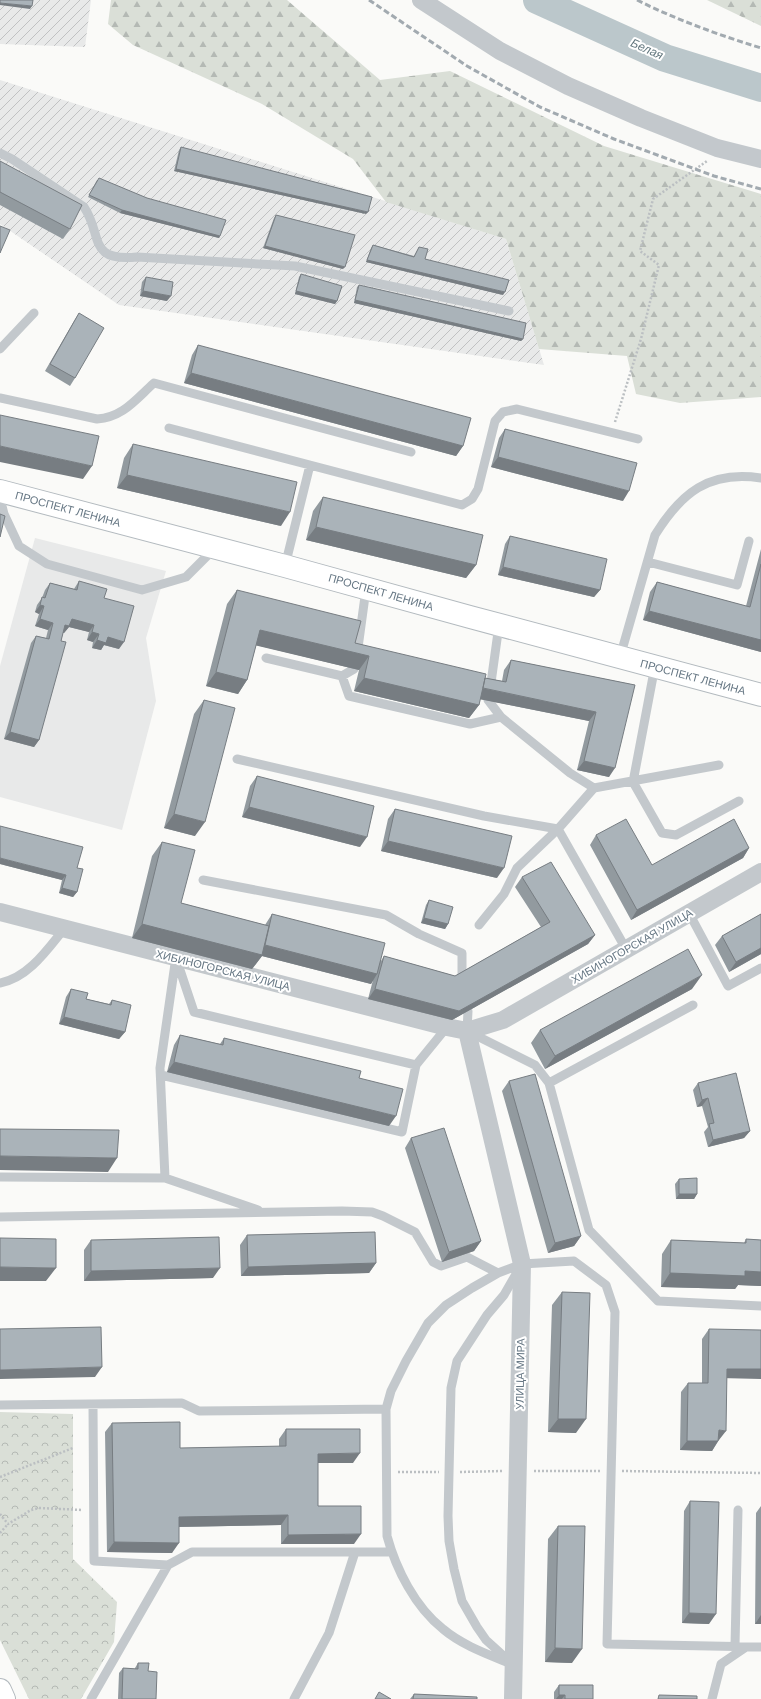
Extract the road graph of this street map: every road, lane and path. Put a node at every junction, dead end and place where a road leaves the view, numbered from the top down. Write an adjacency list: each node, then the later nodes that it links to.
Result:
1 (421, 0): 2 (street)
2 (724, 150): 4 (street); 10 (path)
3 (0, 153): 5 (lane)
4 (761, 159)
5 (509, 311)
6 (34, 313): 7 (lane)
7 (0, 349)
8 (0, 398): 12 (lane)
9 (169, 428): 13 (lane)
10 (612, 433): 11 (lane); 13 (lane)
11 (638, 439)
12 (412, 452)
13 (310, 465): 20 (lane)
14 (761, 478): 19 (lane)
15 (0, 491): 18 (main road, ПРОСПЕКТ ЛЕНИНА)
16 (0, 498): 18 (lane)
17 (749, 541): 19 (lane)
18 (215, 548): 20 (main road, ПРОСПЕКТ ЛЕНИНА)
19 (648, 562): 23 (lane)
20 (286, 566): 21 (main road, ПРОСПЕКТ ЛЕНИНА)
21 (366, 589): 22 (main road, ПРОСПЕКТ ЛЕНИНА); 25 (lane)
22 (499, 624): 23 (main road, ПРОСПЕКТ ЛЕНИНА); 29 (lane)
23 (620, 657): 26 (main road, ПРОСПЕКТ ЛЕНИНА)
24 (266, 658): 28 (lane)
25 (357, 659)
26 (655, 666): 30 (main road, ПРОСПЕКТ ЛЕНИНА); 35 (lane)
27 (354, 669): 28 (lane)
28 (342, 676): 32 (lane)
29 (490, 690)
30 (761, 694)
31 (488, 700): 32 (lane)
32 (501, 717): 36 (lane)
33 (237, 759): 38 (lane)
34 (719, 765): 35 (lane)
35 (633, 782): 36 (lane); 37 (lane)
36 (594, 788): 38 (lane)
37 (739, 802)
38 (558, 829): 43 (lane); 45 (lane)
39 (761, 872): 42 (street, ХИБИНОГОРСКАЯ УЛИЦА)
40 (203, 880): 48 (lane)
41 (0, 912): 44 (street, ХИБИНОГОРСКАЯ УЛИЦА)
42 (689, 913): 45 (street, ХИБИНОГОРСКАЯ УЛИЦА); 47 (lane)
43 (479, 925)
44 (64, 929): 46 (street, ХИБИНОГОРСКАЯ УЛИЦА); 49 (lane)
45 (626, 949): 53 (street, ХИБИНОГОРСКАЯ УЛИЦА)
46 (176, 957): 52 (street, ХИБИНОГОРСКАЯ УЛИЦА); 54 (lane); 55 (lane)
47 (761, 968)
48 (462, 978)
49 (0, 983)
50 (693, 1005): 56 (lane)
51 (468, 1012): 53 (lane)
52 (447, 1027): 53 (street, ХИБИНОГОРСКАЯ УЛИЦА); 54 (lane)
53 (467, 1031): 56 (lane); 61 (street, УЛИЦА МИРА)
54 (416, 1065): 55 (lane)
55 (161, 1075): 58 (lane)
56 (549, 1083): 63 (lane)
57 (0, 1176): 58 (lane)
58 (165, 1178): 59 (lane)
59 (264, 1212): 60 (lane); 62 (lane)
60 (0, 1217)
61 (522, 1264): 62 (lane); 79 (lane); 82 (street, УЛИЦА МИРА); 82 (lane)
62 (498, 1273): 66 (lane)
63 (761, 1306)
64 (0, 1405): 65 (lane)
65 (93, 1405): 66 (lane); 72 (lane)
66 (386, 1409): 77 (lane)
67 (73, 1448): 70 (path)
68 (685, 1471): 69 (path)
69 (761, 1472)
70 (0, 1477)
71 (738, 1510): 79 (lane)
72 (94, 1511): 74 (path); 78 (lane)
73 (0, 1514): 74 (path)
74 (8, 1524): 75 (path)
75 (0, 1533)
76 (356, 1552): 77 (lane); 78 (lane); 86 (lane)
77 (391, 1552): 82 (lane)
78 (168, 1565): 85 (lane)
79 (735, 1646): 80 (lane)
80 (746, 1646): 81 (lane); 88 (lane)
81 (761, 1647)
82 (514, 1665): 87 (street, УЛИЦА МИРА)
83 (0, 1690): 84 (main road)
84 (4, 1699)
85 (91, 1699)
86 (294, 1699)
87 (513, 1699)
88 (712, 1699)

